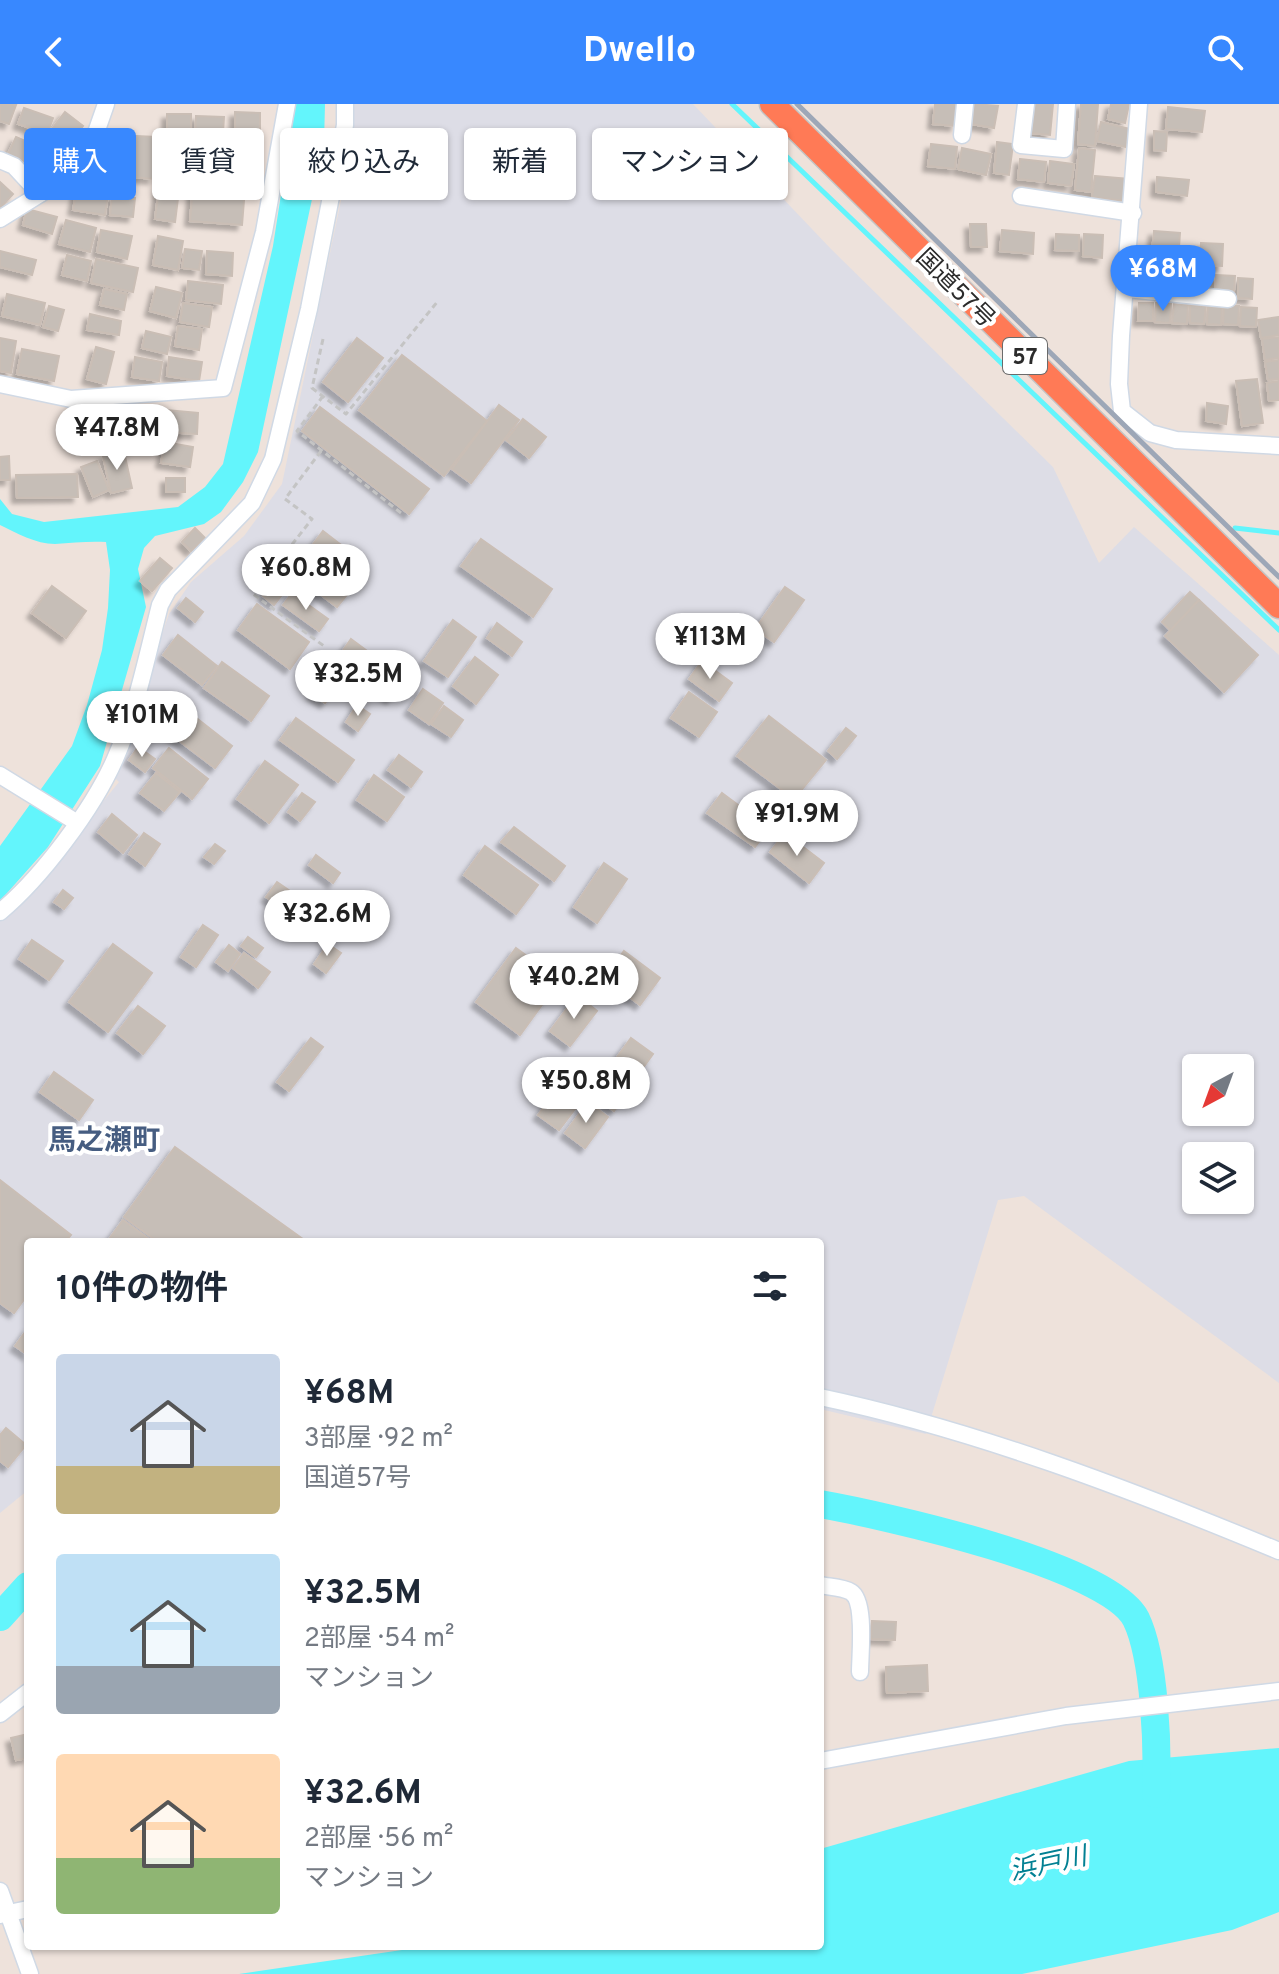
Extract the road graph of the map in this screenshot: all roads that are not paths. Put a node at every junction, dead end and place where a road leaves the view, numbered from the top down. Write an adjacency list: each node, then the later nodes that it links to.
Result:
1 (106, 104): 9 (street)
2 (287, 104): 19 (street)
3 (345, 104): 23 (street)
4 (772, 104): 21 (highway, 国道57号 / 57)
5 (965, 104): 10 (street)
6 (1026, 104): 7 (street)
7 (1067, 104)
8 (1139, 104): 15 (street)
9 (98, 128)
10 (962, 135)
11 (0, 160): 12 (street)
12 (24, 177)
13 (1021, 196): 15 (street)
14 (30, 200): 16 (street)
15 (1133, 213): 17 (street)
16 (0, 219)
17 (1126, 289): 18 (street); 20 (street)
18 (1228, 299)
19 (0, 384)
20 (1279, 446)
21 (1279, 606)
22 (0, 775): 23 (street)
23 (74, 820): 24 (street)
24 (0, 912)
25 (824, 1398): 26 (street)
26 (1279, 1551)
27 (824, 1586): 28 (street)
28 (860, 1672)
29 (1279, 1691): 32 (street)
30 (24, 1695): 31 (street)
31 (0, 1714)
32 (824, 1760)
33 (0, 1891): 35 (street)
34 (24, 1910): 35 (street)
35 (4, 1914): 36 (street)
36 (30, 1974)

